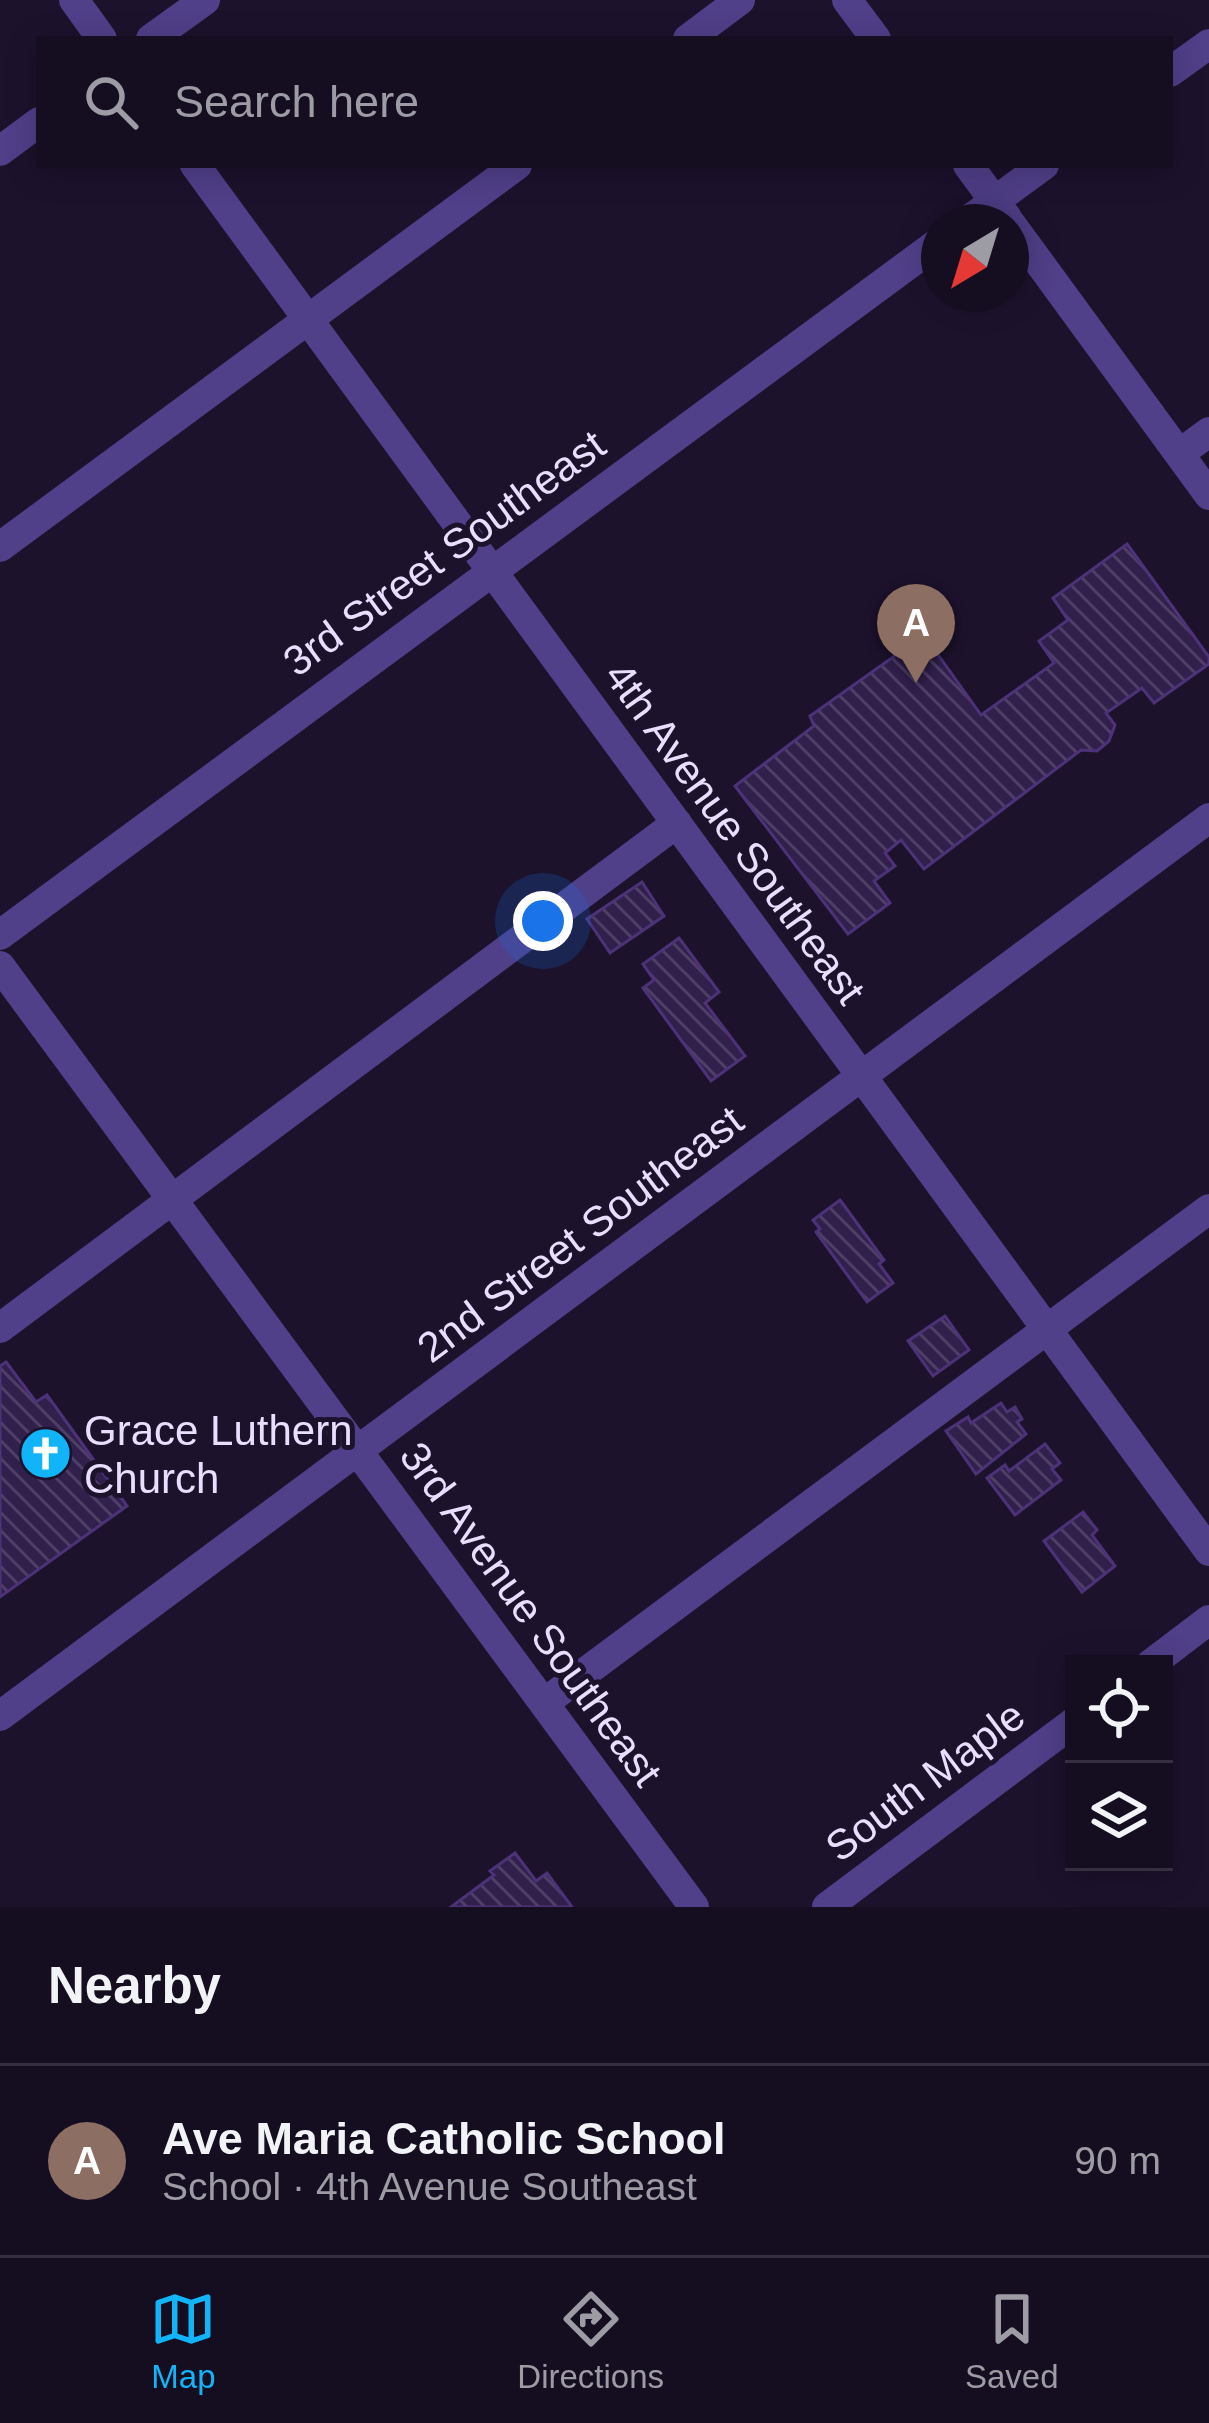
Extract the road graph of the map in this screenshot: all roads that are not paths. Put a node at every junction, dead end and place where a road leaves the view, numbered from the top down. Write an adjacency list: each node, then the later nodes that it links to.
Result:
1 (74, 0): 5 (street)
2 (205, 0): 6 (street)
3 (740, 0): 7 (street)
4 (847, 0): 8 (street)
5 (100, 36)
6 (155, 36)
7 (692, 36)
8 (874, 36)
9 (1209, 44): 10 (street)
10 (1173, 70)
11 (36, 124): 12 (street)
12 (0, 151)
13 (197, 168): 21 (street, 4th Avenue Southeast)
14 (513, 168): 21 (street)
15 (970, 168): 17 (street)
16 (1042, 168): 18 (street)
17 (996, 204)
18 (1014, 204)
19 (1029, 249): 23 (street)
20 (921, 255): 26 (street, 3rd Street Southeast)
21 (308, 319): 25 (street); 26 (street, 4th Avenue Southeast)
22 (1209, 432): 23 (street)
23 (1179, 454): 24 (street)
24 (1209, 495)
25 (0, 547)
26 (491, 569): 28 (street, 4th Avenue Southeast); 29 (street, 3rd Street Southeast)
27 (1209, 818): 31 (street, 2nd Street Southeast)
28 (676, 824): 31 (street, 4th Avenue Southeast); 32 (street)
29 (0, 935)
30 (0, 966): 32 (street, 3rd Avenue Southeast)
31 (862, 1078): 35 (street, 4th Avenue Southeast); 36 (street, 2nd Street Southeast)
32 (173, 1199): 34 (street); 36 (street, 3rd Avenue Southeast)
33 (1209, 1209): 35 (street)
34 (0, 1328)
35 (1047, 1330): 37 (street, 4th Avenue Southeast); 40 (street)
36 (359, 1451): 40 (street, 3rd Avenue Southeast); 41 (street, 2nd Street Southeast)
37 (1209, 1551)
38 (1209, 1620): 39 (street)
39 (1163, 1655)
40 (544, 1703): 43 (street, 3rd Avenue Southeast)
41 (0, 1716)
42 (1065, 1729): 44 (street, South Maple)
43 (694, 1907)
44 (827, 1907)

